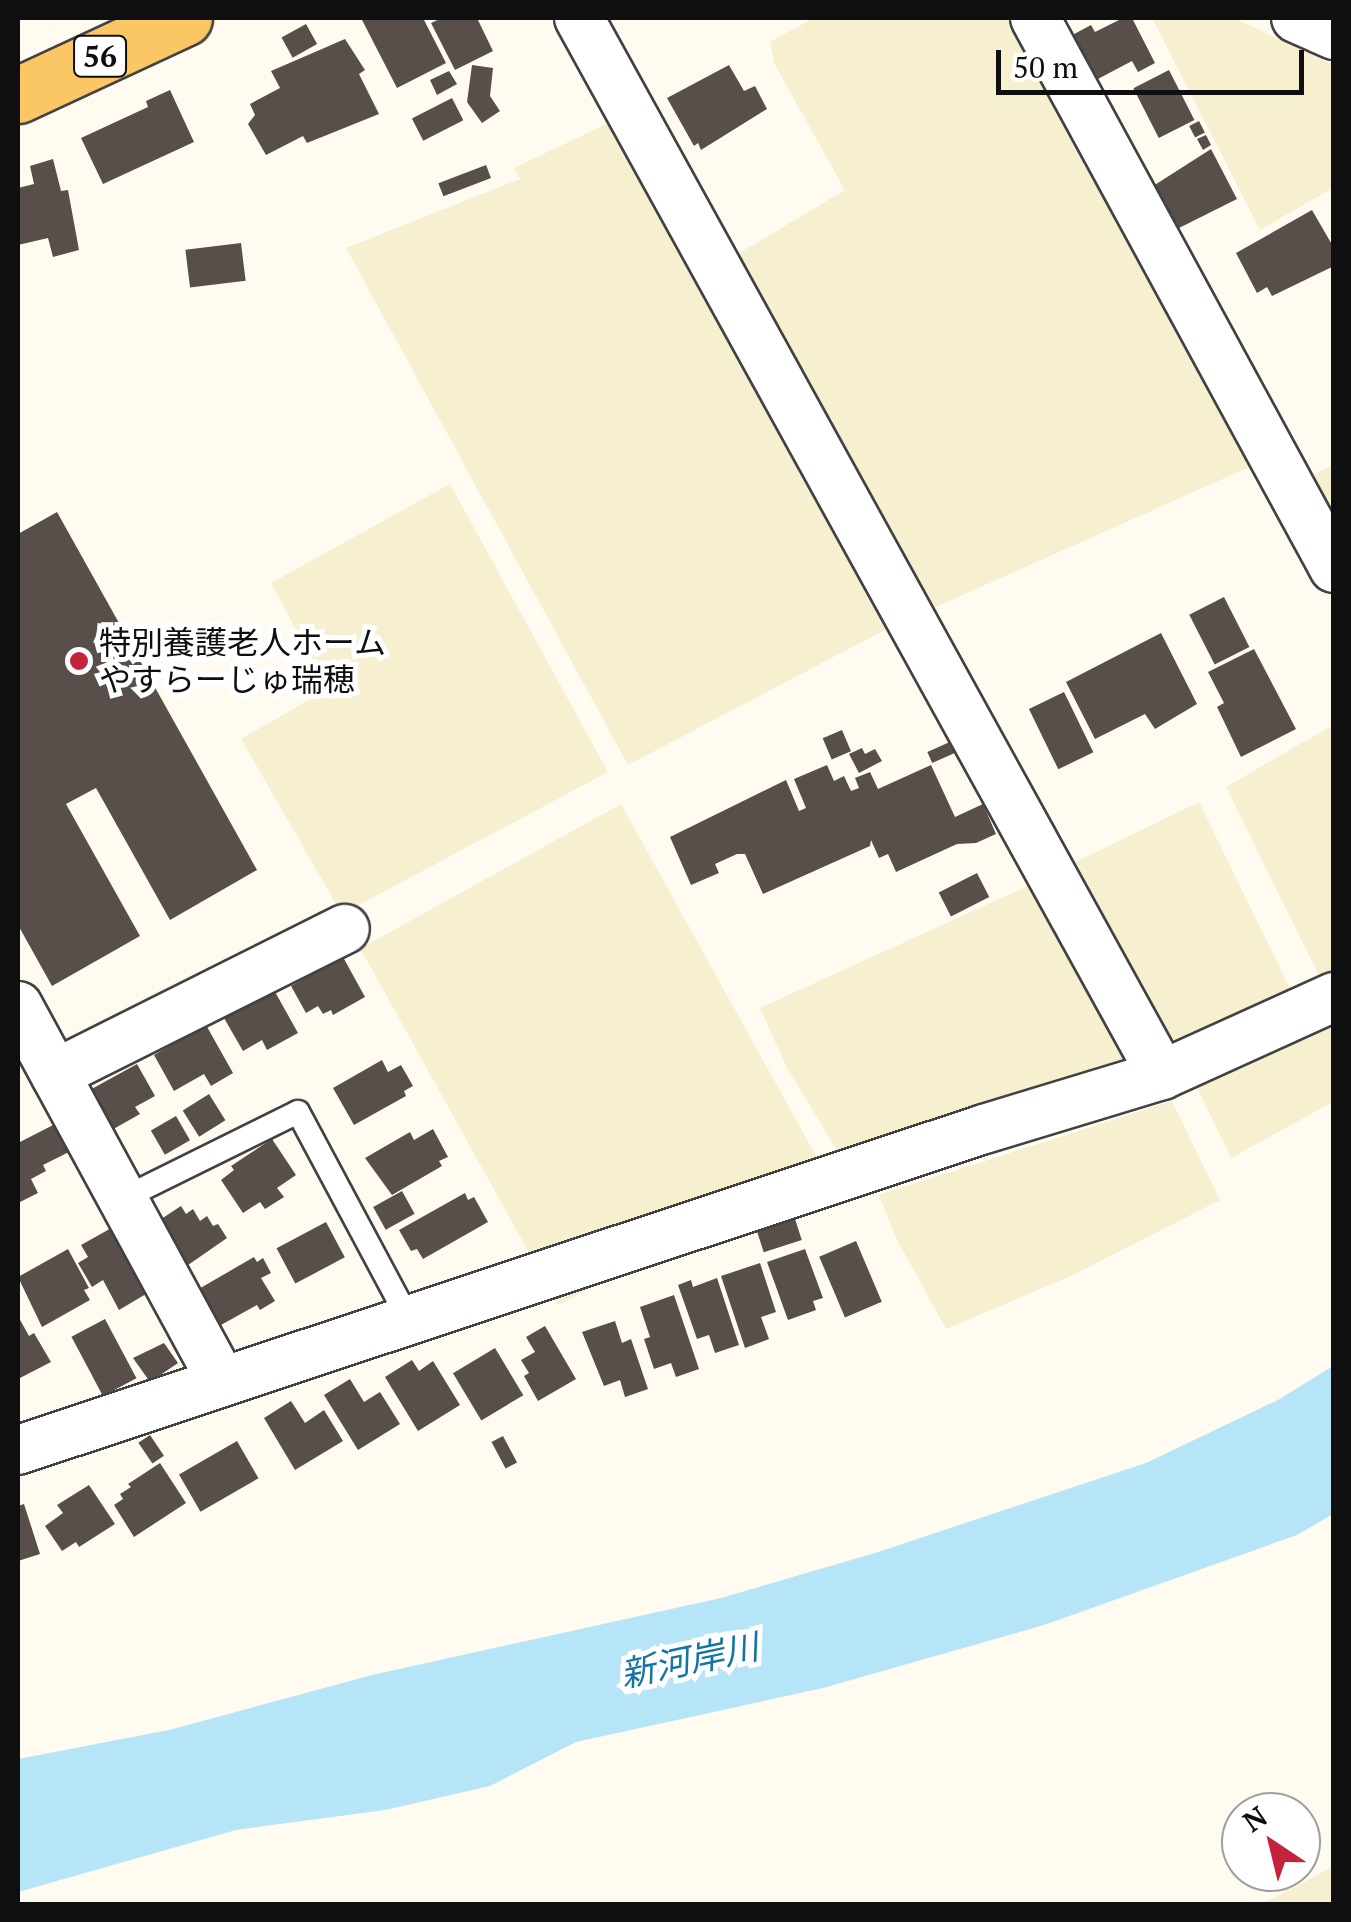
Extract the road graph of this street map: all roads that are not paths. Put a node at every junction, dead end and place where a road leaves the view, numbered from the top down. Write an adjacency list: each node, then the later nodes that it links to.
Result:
1 (184, 18): 6 (main road, 56)
2 (579, 18): 12 (street)
3 (1035, 18): 7 (street)
4 (1296, 18): 5 (street)
5 (1334, 35)
6 (18, 95)
7 (1334, 568)
8 (344, 930): 11 (street)
9 (1334, 996): 12 (street)
10 (18, 1006): 11 (street)
11 (55, 1074): 13 (street)
12 (1162, 1075): 14 (street)
13 (122, 1199): 14 (lane); 15 (street)
14 (410, 1322): 15 (street)
15 (222, 1382): 16 (street)
16 (18, 1450)

